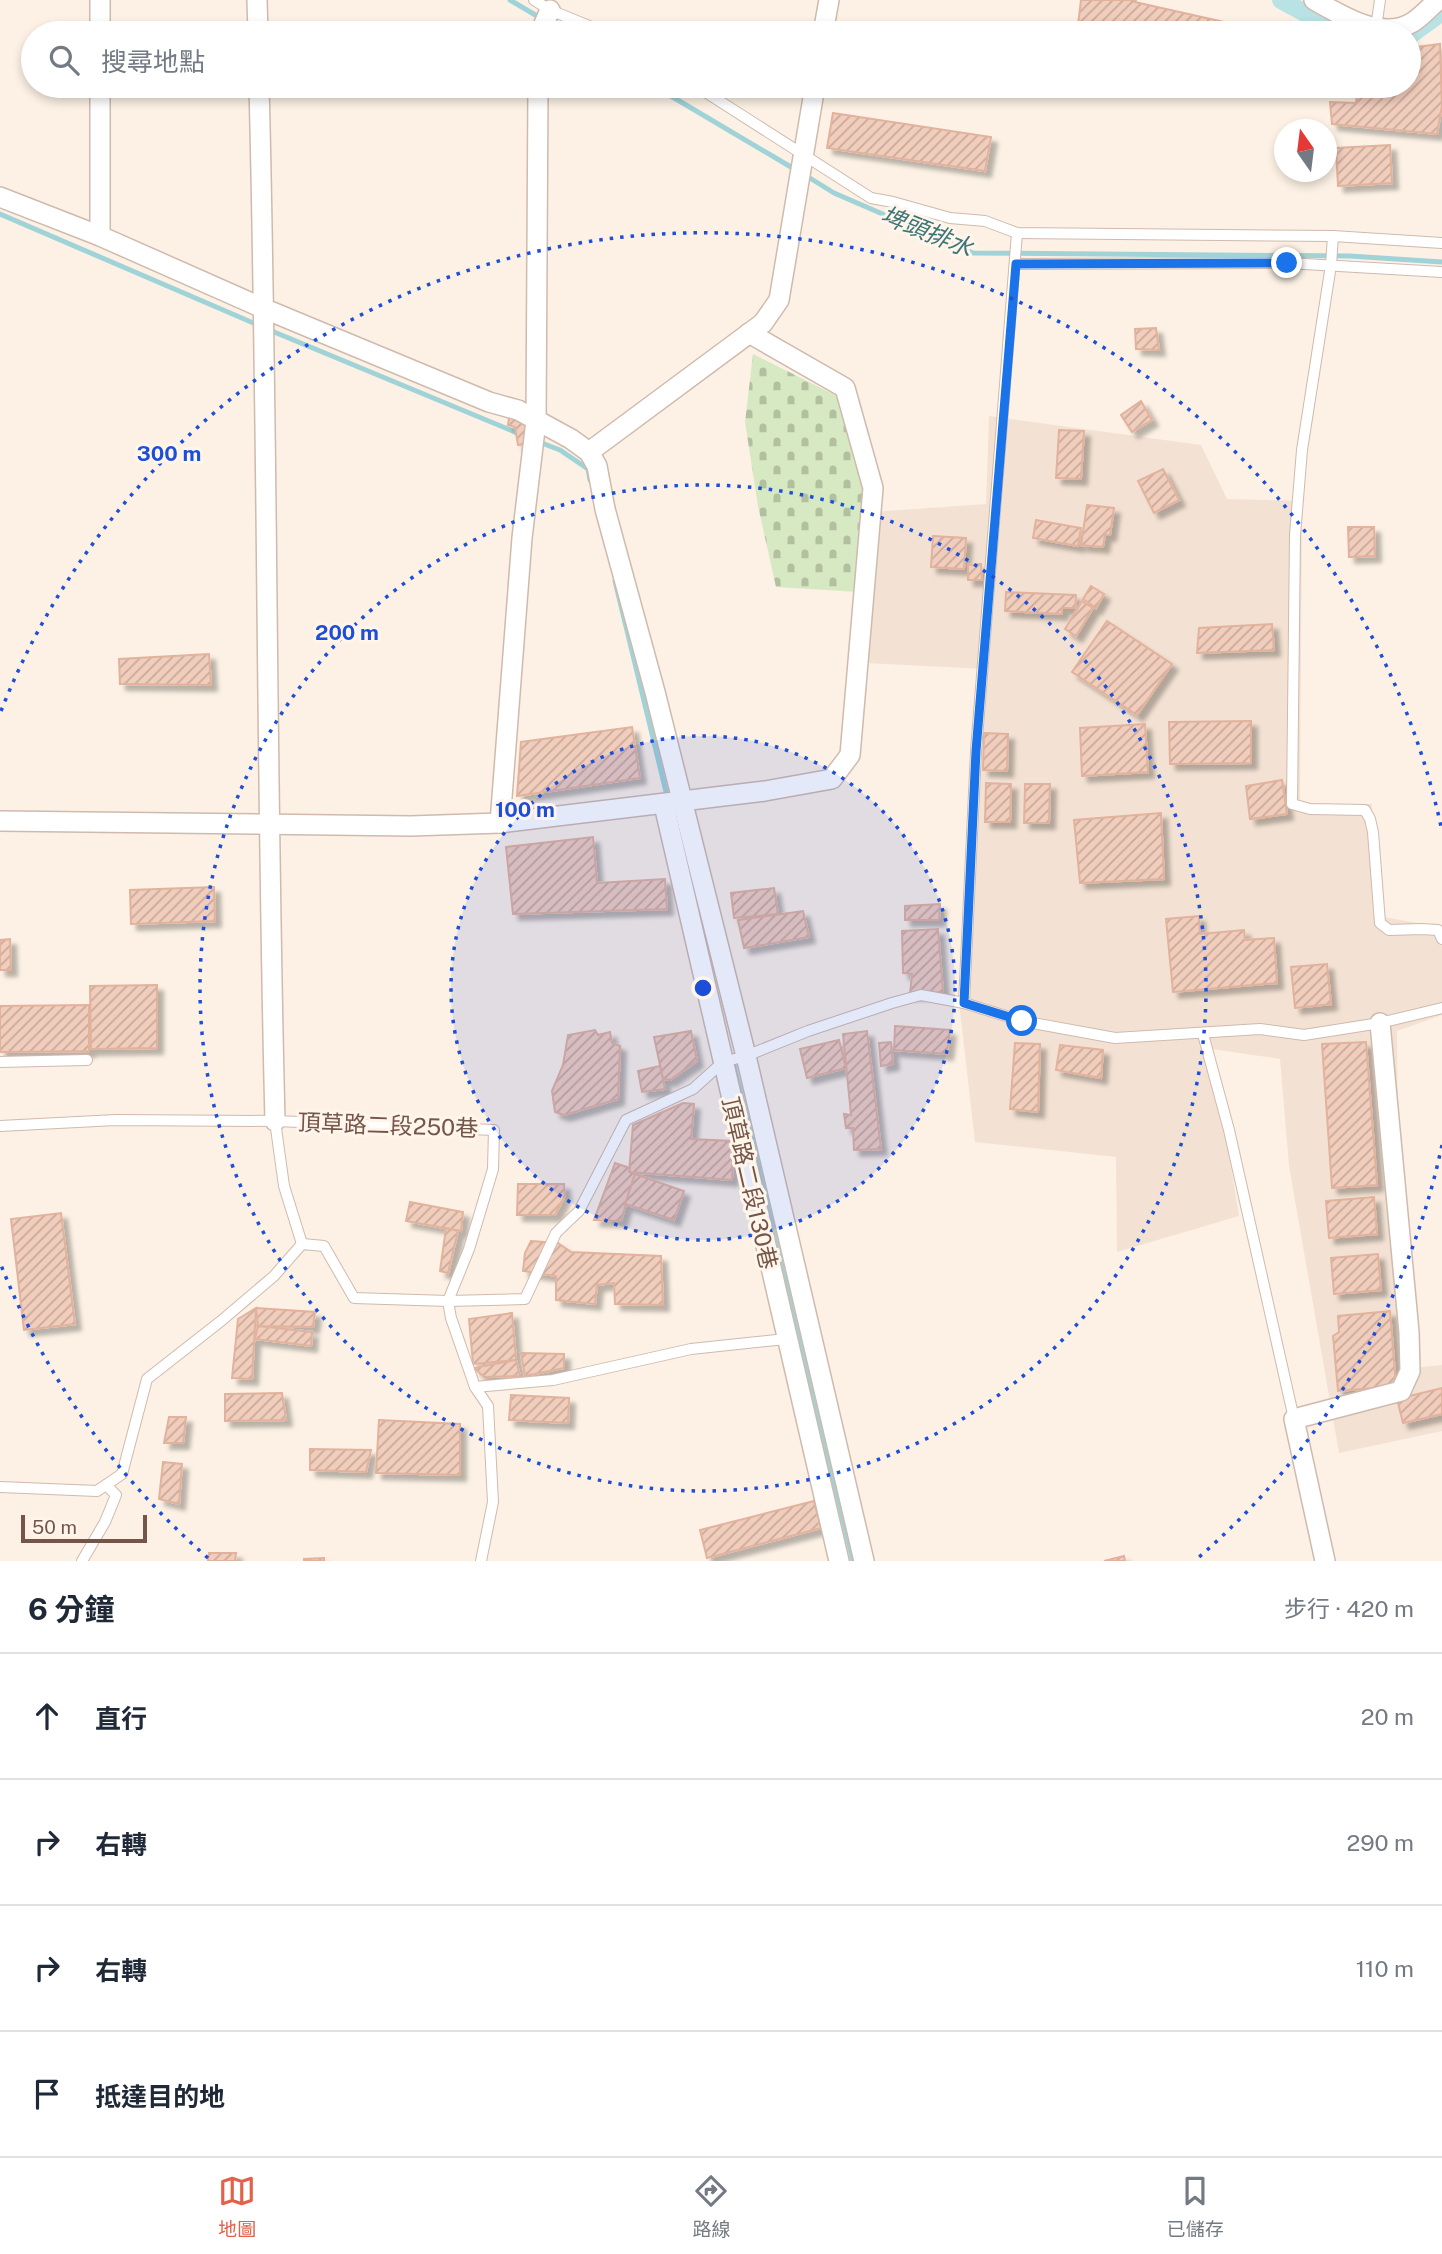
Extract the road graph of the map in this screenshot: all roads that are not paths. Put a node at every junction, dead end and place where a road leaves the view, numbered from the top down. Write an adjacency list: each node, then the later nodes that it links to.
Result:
1 (100, 0): 8 (street)
2 (257, 0): 9 (street)
3 (829, 0): 11 (street)
4 (1314, 0): 12 (street)
5 (1380, 0): 13 (lane)
6 (1438, 0): 14 (street)
7 (542, 5): 10 (lane)
8 (100, 21)
9 (258, 21)
10 (579, 21)
11 (825, 21)
12 (1354, 21)
13 (1377, 21)
14 (1414, 21)
15 (100, 98): 23 (street)
16 (259, 98): 29 (street)
17 (538, 98): 31 (street)
18 (715, 98): 20 (lane)
19 (813, 98): 20 (street)
20 (804, 154): 22 (lane); 30 (street)
21 (0, 197): 23 (street)
22 (1017, 233): 24 (lane); 26 (lane)
23 (100, 236): 29 (street)
24 (1333, 236): 25 (lane); 27 (lane)
25 (1442, 243)
26 (1016, 264): 27 (lane); 38 (lane)
27 (1331, 265): 28 (lane); 37 (lane)
28 (1442, 272)
29 (265, 309): 31 (street); 35 (street)
30 (749, 333): 32 (street); 33 (street)
31 (536, 421): 32 (street); 36 (street)
32 (589, 452): 33 (street)
33 (672, 803): 36 (street); 42 (street); 45 (street, 頂草路二段130巷)
34 (0, 821): 35 (street)
35 (268, 823): 36 (street); 46 (street)
36 (500, 824)
37 (1442, 939)
38 (964, 1003): 41 (lane); 42 (lane)
39 (1442, 1008): 40 (lane)
40 (1380, 1023): 41 (lane); 52 (street)
41 (1203, 1034): 52 (lane)
42 (746, 1056): 45 (lane); 58 (street)
43 (87, 1060): 44 (lane)
44 (0, 1062)
45 (723, 1062): 49 (lane); 50 (street, 頂草路二段130巷)
46 (275, 1121): 47 (lane, 頂草路二段250巷); 48 (lane); 49 (lane, 頂草路二段250巷)
47 (0, 1126)
48 (302, 1244): 49 (lane); 53 (lane)
49 (448, 1301): 51 (lane)
50 (786, 1339): 51 (lane); 57 (street, 頂草路二段130巷)
51 (475, 1387): 56 (lane)
52 (1294, 1419): 59 (street)
53 (106, 1485): 54 (lane); 55 (lane)
54 (0, 1487)
55 (82, 1561)
56 (481, 1561)
57 (839, 1561)
58 (864, 1561)
59 (1325, 1561)

